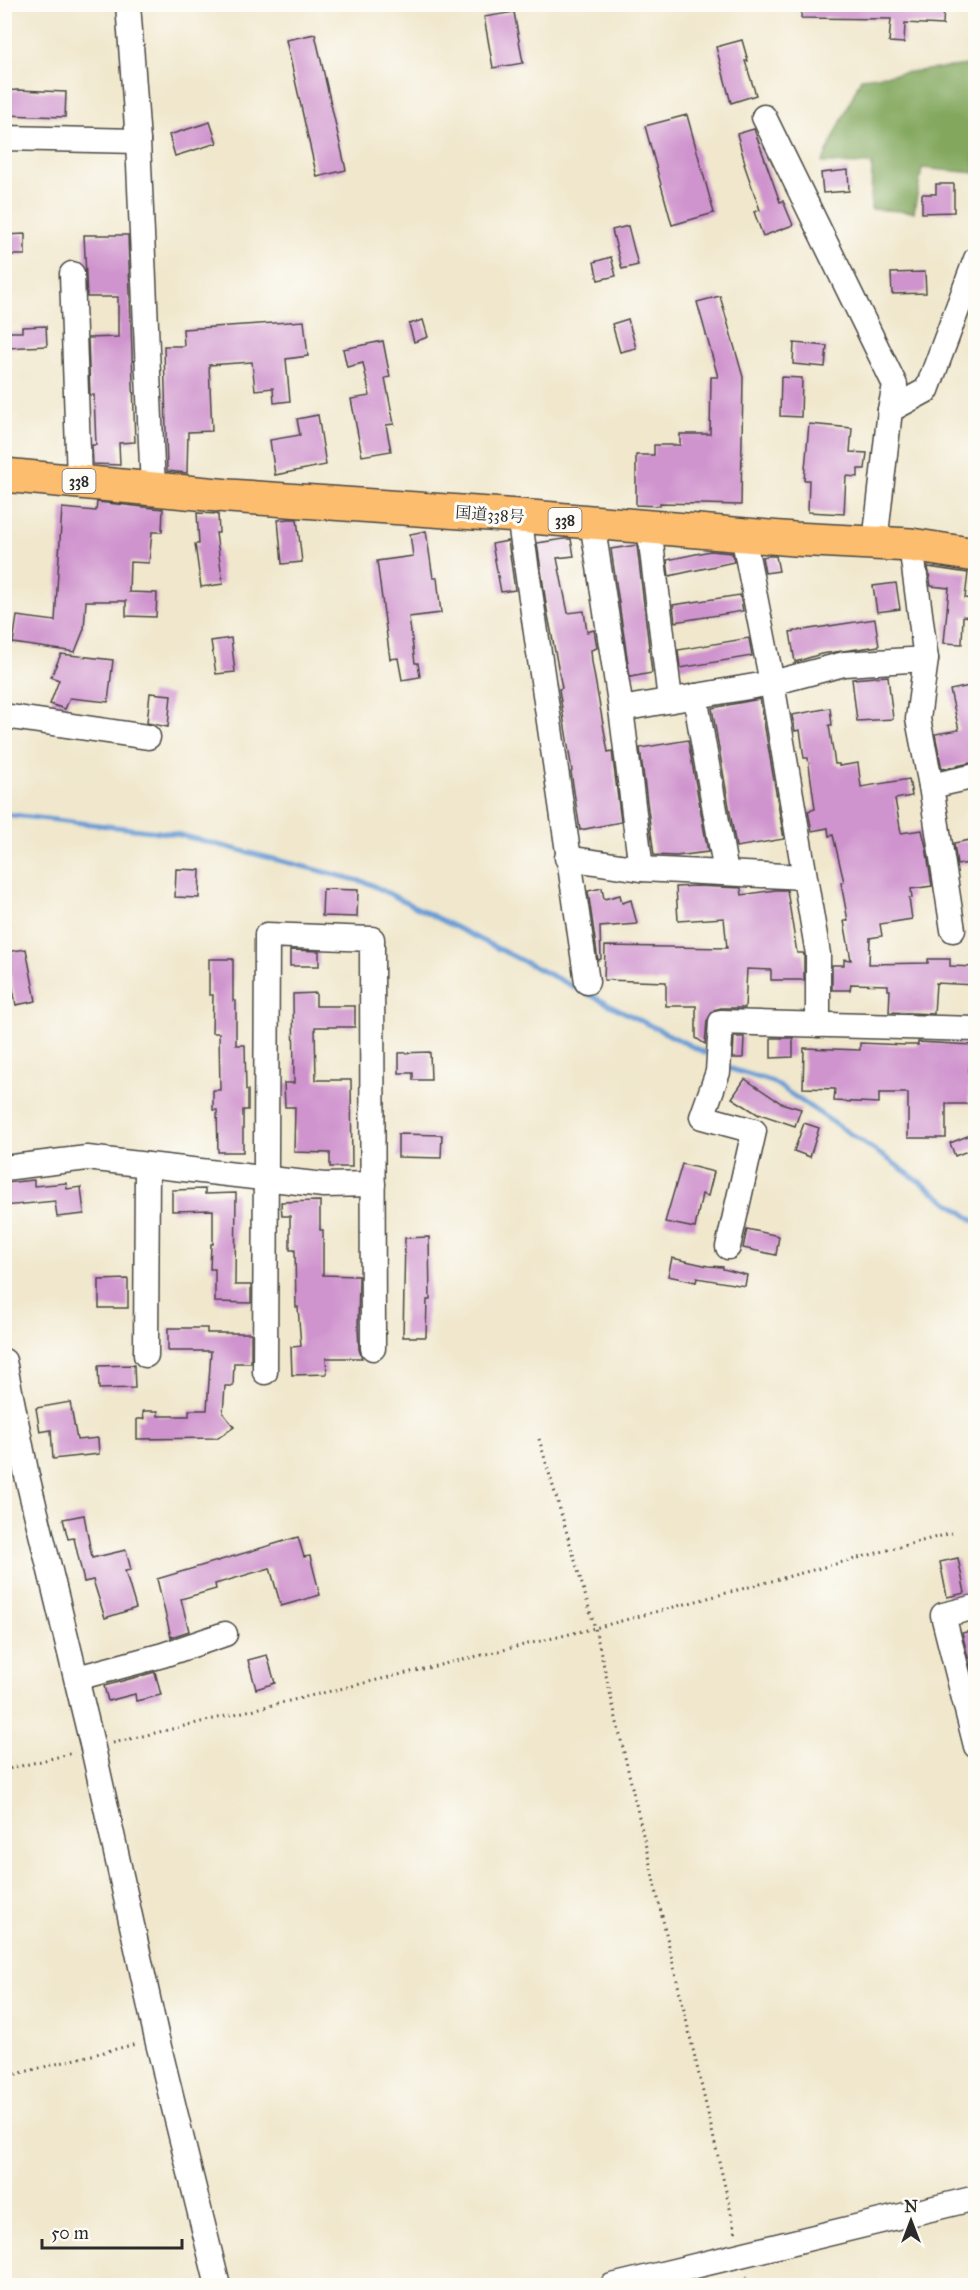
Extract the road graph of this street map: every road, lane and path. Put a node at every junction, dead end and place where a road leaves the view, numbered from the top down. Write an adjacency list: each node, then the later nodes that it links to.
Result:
1 (128, 4): 4 (street)
2 (764, 117): 7 (street)
3 (4, 138): 4 (street)
4 (138, 141): 10 (street)
5 (975, 259): 7 (street)
6 (72, 274): 9 (street)
7 (890, 410): 15 (street)
8 (4, 475): 9 (highway, 国道338号 / 338)
9 (79, 481): 10 (highway, 国道338号 / 338)
10 (153, 489): 11 (highway, 国道338号 / 338)
11 (519, 516): 12 (highway, 国道338号 / 338); 27 (street)
12 (592, 522): 13 (highway, 国道338号 / 338); 22 (street)
13 (649, 526): 14 (highway, 国道338号 / 338); 21 (street)
14 (743, 535): 15 (highway, 国道338号 / 338); 19 (street)
15 (876, 543): 16 (highway, 国道338号 / 338)
16 (911, 545): 17 (highway, 国道338号 / 338); 18 (street)
17 (975, 555)
18 (926, 659): 19 (street); 26 (street)
19 (772, 683): 20 (street); 30 (street)
20 (695, 696): 21 (street); 29 (street)
21 (670, 700): 22 (street)
22 (621, 709): 28 (street)
23 (4, 716): 24 (street)
24 (148, 737)
25 (975, 776): 26 (street)
26 (931, 786): 31 (street)
27 (567, 858): 28 (street); 32 (street)
28 (641, 869): 29 (street)
29 (726, 873): 30 (street)
30 (804, 877): 33 (street)
31 (953, 930)
32 (586, 982)
33 (818, 1025): 34 (street); 39 (street)
34 (975, 1029)
35 (147, 1165): 36 (street); 37 (street); 41 (street)
36 (4, 1168)
37 (265, 1177): 38 (street); 38 (street); 43 (street)
38 (373, 1184): 40 (street)
39 (728, 1247)
40 (373, 1348)
41 (146, 1355)
42 (4, 1361): 49 (street)
43 (265, 1372)
44 (539, 1439): 47 (path)
45 (952, 1533): 47 (path)
46 (975, 1607): 50 (street)
47 (595, 1628): 51 (path); 56 (path)
48 (225, 1634): 49 (street)
49 (77, 1678): 51 (street)
50 (975, 1746)
51 (93, 1748): 52 (path); 53 (street)
52 (4, 1770)
53 (157, 2038): 54 (path); 57 (street)
54 (4, 2078)
55 (975, 2198): 56 (street)
56 (741, 2254): 58 (street)
57 (218, 2286)
58 (612, 2286)

